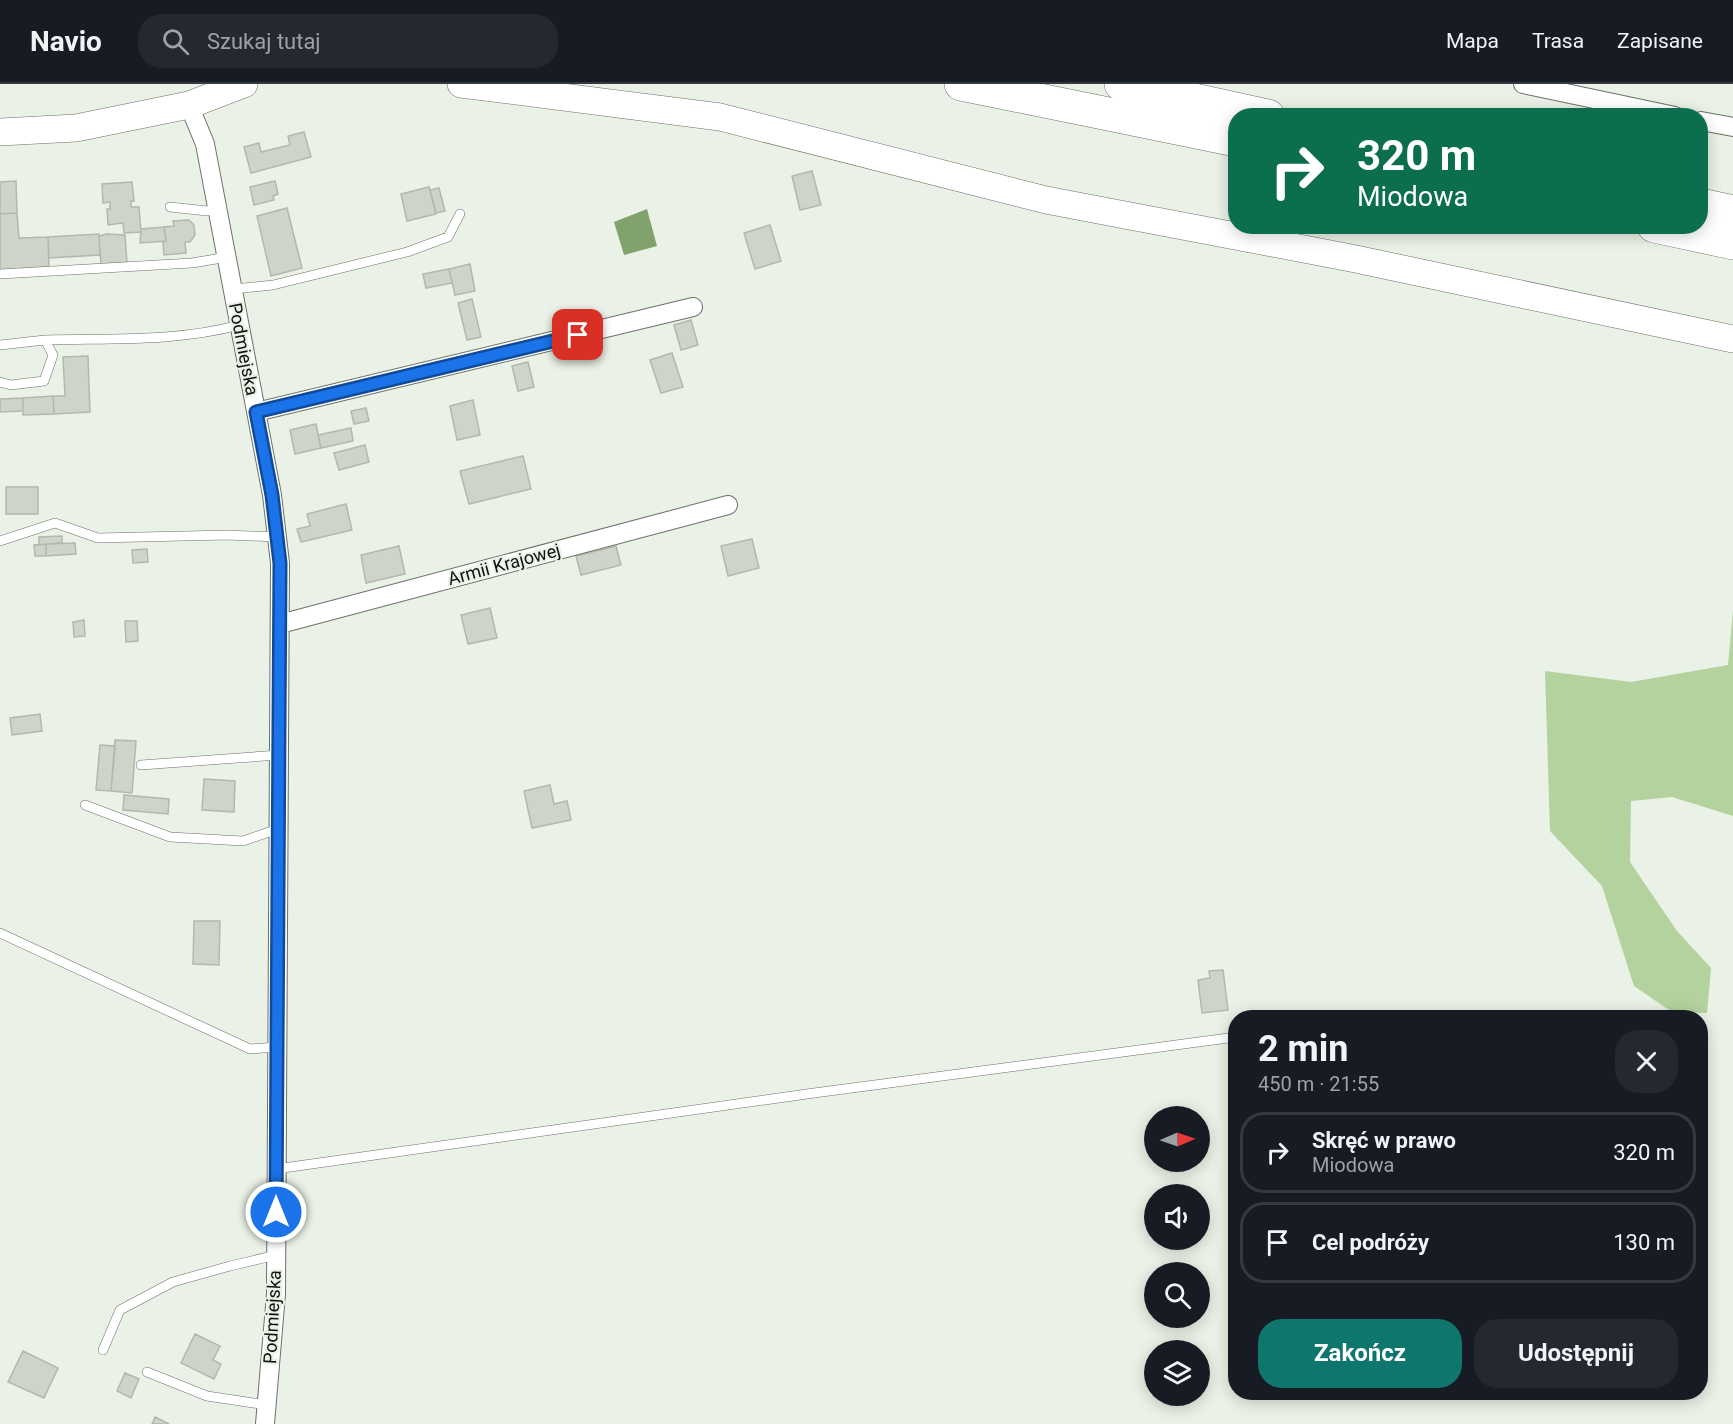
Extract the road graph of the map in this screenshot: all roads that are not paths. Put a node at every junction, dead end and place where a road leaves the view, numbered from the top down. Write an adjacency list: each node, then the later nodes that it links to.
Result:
1 (244, 84): 6 (street)
2 (461, 84): 25 (street)
3 (961, 84): 12 (highway)
4 (1120, 84): 7 (highway)
5 (1523, 84): 8 (street)
6 (189, 105): 11 (street); 15 (street, Podmiejska)
7 (1231, 108)
8 (1637, 108)
9 (1708, 123): 10 (street)
10 (1733, 128)
11 (0, 132)
12 (1228, 138)
13 (170, 207): 15 (lane)
14 (1708, 207): 16 (highway)
15 (217, 209): 20 (street, Podmiejska)
16 (1733, 212)
17 (460, 214): 22 (lane)
18 (1691, 234): 19 (highway)
19 (1733, 243)
20 (226, 255): 21 (lane); 22 (street, Podmiejska)
21 (0, 274)
22 (232, 289): 24 (street, Podmiejska)
23 (693, 307): 29 (street)
24 (239, 324): 26 (lane); 29 (street, Podmiejska)
25 (1733, 339)
26 (45, 340): 27 (lane); 28 (lane)
27 (0, 345)
28 (0, 382)
29 (256, 412): 31 (street, Podmiejska)
30 (728, 505): 33 (street, Armii Krajowej)
31 (277, 537): 32 (lane); 33 (street, Podmiejska)
32 (0, 541)
33 (280, 624): 34 (street, Podmiejska)
34 (279, 755): 35 (lane); 37 (street, Podmiejska)
35 (141, 765)
36 (85, 805): 37 (lane)
37 (278, 831): 40 (street, Podmiejska)
38 (0, 933): 40 (lane)
39 (1228, 1038): 41 (lane)
40 (277, 1047): 41 (street, Podmiejska)
41 (276, 1169): 42 (street, Podmiejska)
42 (276, 1255): 43 (lane); 45 (street, Podmiejska)
43 (103, 1350)
44 (147, 1372): 45 (lane)
45 (267, 1405): 46 (street, Podmiejska)
46 (265, 1424)

